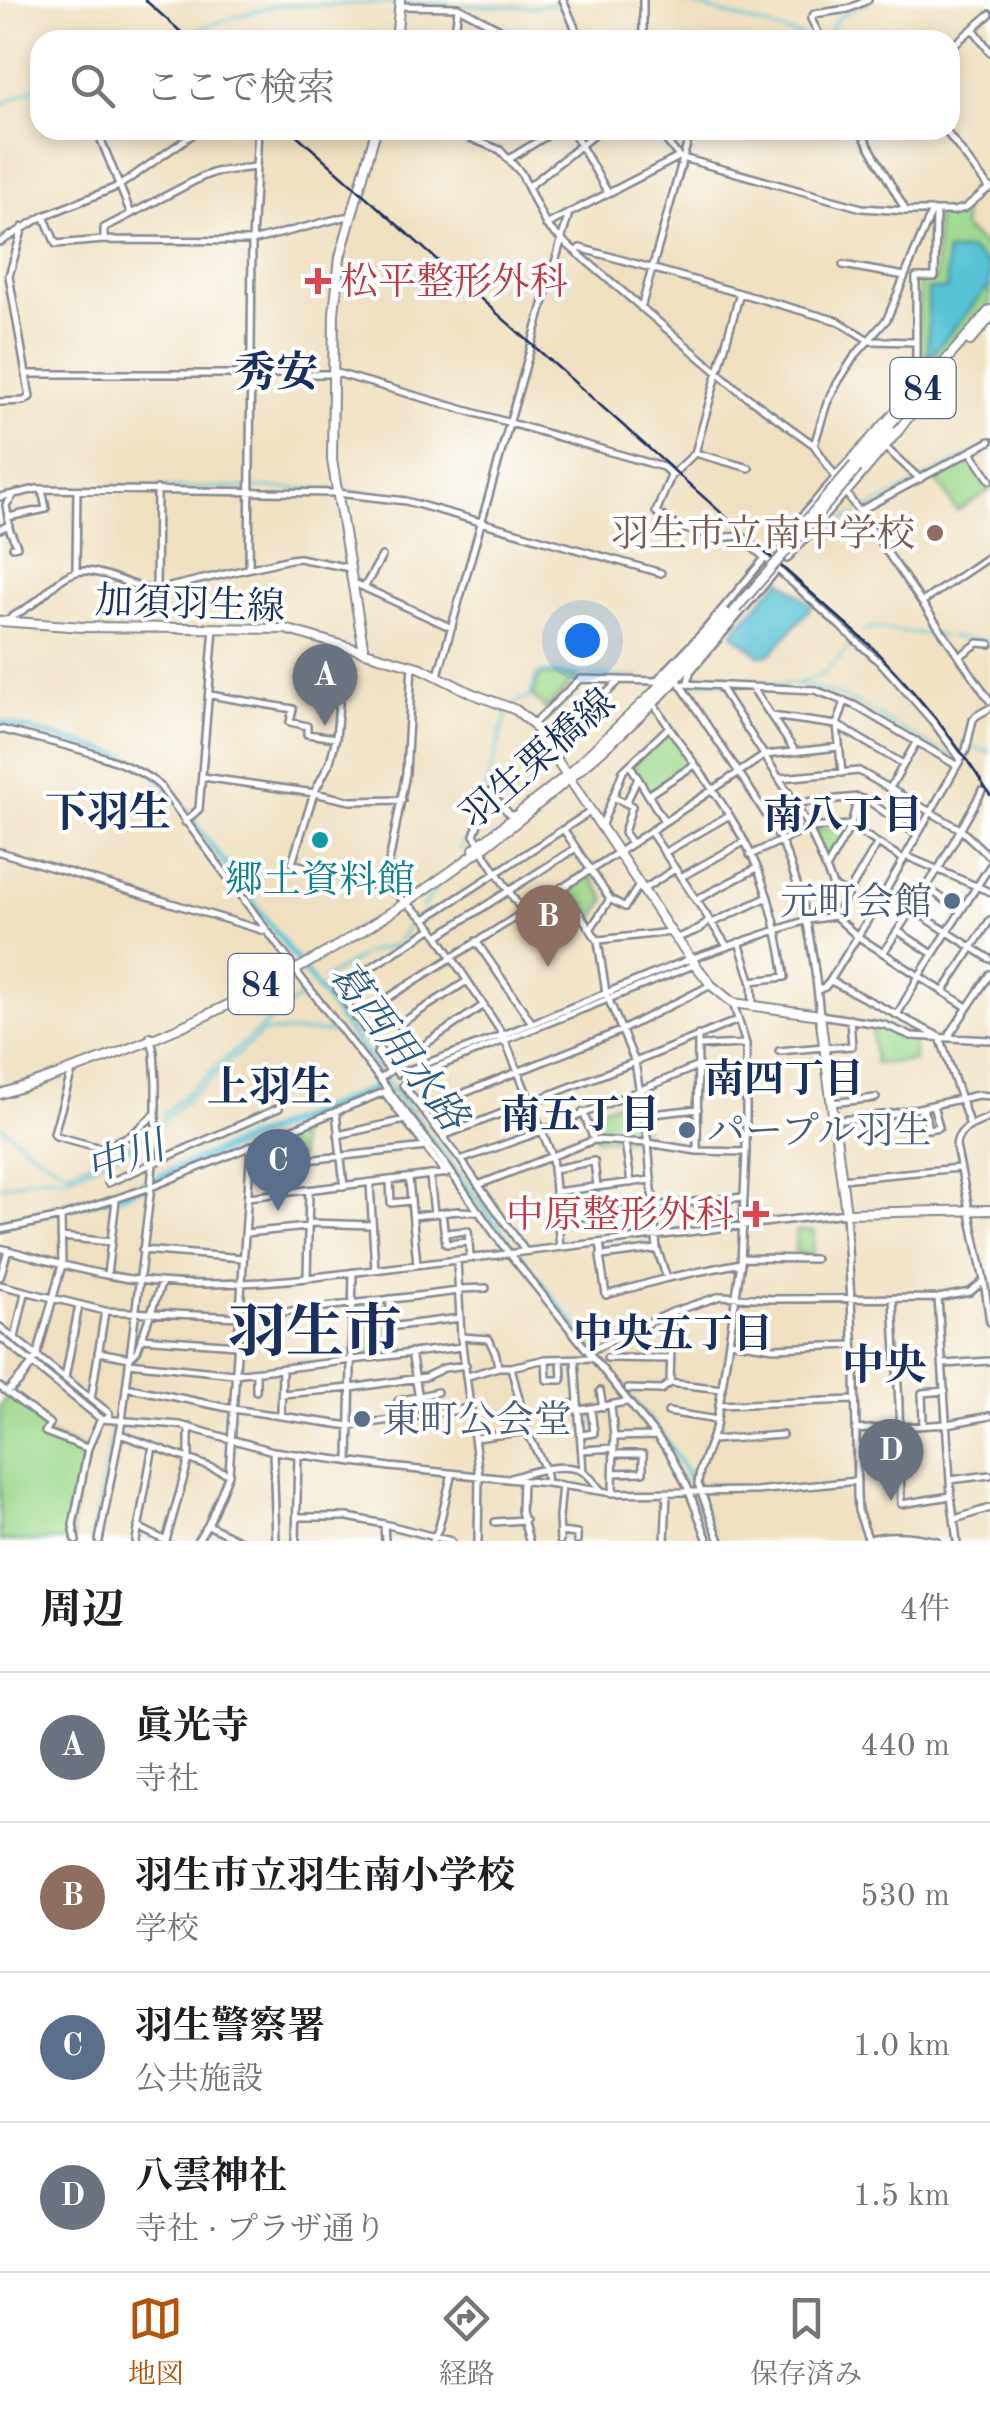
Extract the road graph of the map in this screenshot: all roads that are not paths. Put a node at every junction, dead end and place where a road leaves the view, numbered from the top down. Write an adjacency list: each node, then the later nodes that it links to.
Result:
1 (563, 0): 11 (street)
2 (644, 0): 12 (street)
3 (868, 0): 13 (street)
4 (400, 3): 5 (street); 8 (main road)
5 (458, 7): 9 (street); 10 (street)
6 (990, 14): 7 (street)
7 (973, 28): 14 (street); 15 (street)
8 (397, 30)
9 (455, 30)
10 (502, 30)
11 (576, 30)
12 (646, 30)
13 (817, 30)
14 (960, 39)
15 (990, 52)
16 (100, 140): 32 (street)
17 (185, 140): 32 (street)
18 (257, 140): 31 (street)
19 (373, 140): 41 (main road)
20 (540, 140): 30 (street)
21 (578, 140): 28 (street)
22 (587, 140): 28 (street)
23 (667, 140): 29 (street)
24 (687, 140): 29 (street)
25 (866, 140): 36 (street)
26 (953, 140): 34 (street)
27 (477, 141): 30 (street)
28 (581, 145): 33 (street); 35 (street)
29 (681, 157): 35 (street); 36 (street); 50 (street)
30 (509, 159): 33 (street)
31 (256, 167): 39 (street); 46 (street)
32 (119, 186): 39 (street); 40 (street)
33 (528, 187): 42 (street)
34 (990, 188): 37 (street)
35 (608, 193): 38 (street)
36 (906, 210): 37 (street)
37 (934, 210): 51 (street); 57 (street)
38 (569, 213): 42 (street); 45 (street)
39 (130, 214): 44 (street)
40 (44, 216): 43 (street); 44 (street)
41 (350, 218): 46 (street); 58 (main road)
42 (546, 224): 45 (street)
43 (23, 226): 47 (street); 60 (street)
44 (104, 240): 46 (street)
45 (562, 240): 48 (street); 65 (street)
46 (252, 241): 61 (street)
47 (0, 242)
48 (576, 252): 50 (street); 53 (street)
49 (843, 265): 51 (street)
50 (651, 268): 52 (street); 53 (street)
51 (905, 276): 56 (street)
52 (740, 293): 56 (street); 59 (street)
53 (641, 308): 59 (street)
54 (990, 310): 62 (main road, 羽生栗橋線 / 84)
55 (990, 318): 62 (main road, 羽生栗橋線 / 84)
56 (868, 340): 57 (street); 67 (street)
57 (916, 342): 63 (street)
58 (333, 373): 61 (street); 65 (street); 81 (main road)
59 (718, 373): 67 (street); 70 (street)
60 (26, 374): 61 (street); 64 (street)
61 (250, 374): 79 (street)
62 (935, 378): 63 (main road); 80 (main road); 110 (main road, 羽生栗橋線 / 84, bridge)
63 (918, 390): 73 (main road)
64 (0, 402)
65 (510, 423): 72 (street); 86 (street)
66 (990, 441): 69 (street)
67 (814, 445): 73 (street)
68 (887, 449): 74 (street)
69 (971, 452): 74 (street); 75 (street)
70 (695, 453): 71 (street); 72 (street)
71 (748, 468)
72 (672, 475): 91 (street)
73 (836, 477): 80 (street); 80 (street)
74 (920, 479): 84 (street)
75 (990, 480)
76 (157, 489): 78 (street); 79 (street); 99 (street)
77 (42, 490): 78 (street); 82 (street); 85 (street)
78 (77, 490): 95 (street)
79 (251, 490): 81 (street); 92 (street)
80 (846, 492): 84 (street)
81 (337, 493): 86 (street); 93 (main road)
82 (16, 494): 83 (street); 85 (street)
83 (0, 496)
84 (859, 510): 100 (street)
85 (8, 517): 87 (street)
86 (482, 524): 96 (street); 103 (street)
87 (4, 527): 88 (street)
88 (14, 547)
89 (382, 556): 98 (street)
90 (990, 556): 100 (street)
91 (765, 558): 94 (street); 110 (street)
92 (250, 568): 93 (street); 99 (street)
93 (350, 568): 97 (main road)
94 (778, 569): 110 (street); 129 (street)
95 (76, 571): 99 (street); 101 (street)
96 (661, 573)
97 (352, 582): 98 (street); 106 (main road)
98 (365, 586): 103 (street)
99 (156, 590)
100 (922, 602): 107 (street)
101 (2, 622): 102 (main road, 加須羽生線)
102 (214, 628): 105 (main road, 加須羽生線); 114 (street)
103 (452, 628): 109 (street)
104 (990, 644): 107 (street)
105 (344, 647): 106 (main road, 加須羽生線); 123 (street)
106 (364, 652): 108 (main road, 加須羽生線)
107 (960, 656): 117 (street)
108 (412, 665): 109 (main road, 加須羽生線); 146 (street)
109 (438, 675): 119 (main road, 加須羽生線)
110 (678, 678): 111 (street); 112 (street); 116 (main road, 羽生栗橋線 / 84); 133 (street); 136 (main road, 羽生栗橋線 / 84)
111 (620, 681): 119 (street); 126 (street)
112 (720, 686): 113 (street); 128 (street)
113 (752, 687): 115 (street); 118 (street)
114 (210, 696): 123 (street); 135 (street)
115 (845, 700): 120 (street); 124 (street)
116 (653, 702): 121 (street); 136 (main road, 羽生栗橋線 / 84)
117 (990, 705): 129 (street)
118 (771, 716): 120 (street); 127 (street)
119 (533, 724): 126 (main road, 加須羽生線)
120 (837, 725): 125 (street); 132 (street)
121 (669, 727): 130 (street); 131 (street)
122 (0, 729): 154 (street)
123 (336, 738): 142 (street)
124 (917, 742): 129 (street); 132 (street)
125 (838, 747): 127 (street); 134 (street)
126 (550, 748): 136 (main road, 加須羽生線)
127 (794, 751): 128 (street)
128 (765, 756): 133 (street); 138 (street)
129 (958, 761): 150 (street)
130 (630, 764): 137 (street); 144 (street)
131 (694, 764): 140 (street); 143 (street)
132 (903, 764): 139 (street)
133 (738, 772): 140 (street); 162 (street)
134 (842, 773): 138 (street); 139 (street)
135 (203, 777): 142 (street); 154 (street)
136 (568, 777): 149 (main road, 加須羽生線); 152 (main road, 羽生栗橋線 / 84); 166 (main road, 羽生栗橋線 / 84)
137 (638, 778): 143 (street); 147 (street)
138 (780, 778): 148 (street)
139 (890, 788): 150 (street)
140 (711, 790): 151 (street); 153 (street)
141 (982, 790): 158 (street)
142 (314, 793): 146 (street); 186 (street)
143 (648, 794): 153 (street)
144 (613, 797): 147 (street); 156 (street)
145 (858, 798): 148 (street); 155 (street); 161 (street)
146 (402, 800): 186 (street)
147 (626, 803): 164 (street)
148 (795, 804): 157 (street)
149 (591, 811): 156 (main road, 加須羽生線); 159 (street)
150 (930, 811): 158 (street); 161 (street)
151 (728, 816): 163 (street); 170 (street)
152 (513, 818): 166 (main road, 羽生栗橋線 / 84); 166 (street)
153 (664, 821): 160 (street)
154 (185, 822): 207 (street)
155 (851, 825): 157 (street); 165 (street); 177 (street)
156 (601, 826): 169 (main road, 加須羽生線)
157 (808, 828): 162 (street); 177 (street)
158 (960, 829): 172 (street); 176 (street)
159 (564, 830): 167 (street); 180 (street)
160 (650, 831): 164 (street); 170 (street)
161 (917, 835): 173 (street)
162 (780, 840): 171 (street); 200 (street)
163 (744, 842): 171 (street); 181 (street)
164 (631, 843): 169 (street)
165 (877, 844): 173 (street); 190 (street)
166 (481, 847): 180 (street); 194 (main road, 羽生栗橋線 / 84)
167 (576, 848): 178 (street); 187 (street)
168 (0, 852): 207 (street)
169 (619, 852): 178 (street); 184 (main road, 加須羽生線)
170 (664, 853): 179 (street)
171 (750, 855): 175 (street)
172 (990, 856)
173 (905, 857): 176 (street); 188 (street)
174 (990, 866): 182 (street)
175 (757, 868): 191 (street); 193 (street)
176 (939, 868): 182 (street); 185 (street)
177 (826, 869): 190 (street)
178 (590, 870): 183 (street); 192 (street)
179 (676, 870): 181 (street); 184 (street)
180 (496, 872): 187 (street); 199 (street)
181 (681, 878): 193 (street)
182 (977, 886): 189 (street); 196 (street)
183 (562, 887): 197 (street); 204 (street)
184 (642, 887): 192 (street); 210 (main road, 加須羽生線)
185 (926, 887): 195 (street); 196 (street)
186 (384, 888): 194 (street)
187 (508, 891): 197 (street); 209 (street)
188 (885, 892): 195 (street); 211 (street)
189 (990, 892)
190 (848, 894): 198 (street)
191 (768, 896): 202 (street); 205 (street)
192 (610, 899): 204 (street)
193 (696, 900): 202 (street)
194 (405, 902): 199 (street); 222 (main road, 羽生栗橋線 / 84)
195 (912, 908): 206 (street); 208 (street)
196 (961, 910): 208 (street)
197 (522, 911): 213 (street)
198 (834, 916): 200 (street); 211 (street)
199 (424, 919): 203 (street)
200 (807, 920): 205 (street); 229 (street)
201 (990, 920): 216 (street)
202 (710, 922): 210 (street); 215 (street)
203 (432, 928): 209 (street); 239 (street)
204 (590, 929): 212 (street)
205 (778, 930): 214 (street); 226 (street)
206 (897, 931): 217 (street); 218 (street)
207 (268, 932): 222 (street)
208 (948, 932): 216 (street); 218 (street)
209 (438, 936): 219 (street)
210 (673, 936): 212 (street); 221 (main road, 加須羽生線)
211 (857, 936): 217 (street); 227 (street)
212 (598, 940): 231 (street)
213 (476, 942): 219 (street); 242 (street)
214 (739, 942): 215 (street); 226 (street)
215 (727, 946): 221 (street)
216 (972, 947): 220 (street); 230 (street)
217 (883, 953): 224 (street)
218 (933, 954): 224 (street)
219 (452, 957): 225 (street); 232 (street)
220 (990, 959)
221 (692, 962): 228 (main road, 加須羽生線); 231 (street)
222 (295, 969): 248 (main road, 羽生栗橋線 / 84); 262 (street)
223 (990, 974): 236 (street)
224 (919, 976): 230 (street); 238 (street)
225 (467, 981): 234 (street); 243 (street)
226 (751, 981): 235 (street)
227 (830, 981): 229 (street); 238 (street)
228 (712, 985): 233 (main road, 加須羽生線); 244 (street)
229 (818, 990): 237 (street)
230 (944, 992): 236 (street)
231 (607, 997): 242 (street); 244 (street); 249 (street)
232 (382, 1002): 239 (street); 243 (street)
233 (733, 1003): 235 (main road); 241 (street)
234 (484, 1005): 249 (street); 255 (street)
235 (754, 1006): 237 (main road)
236 (967, 1007): 247 (street)
237 (820, 1015): 240 (street); 253 (main road)
238 (898, 1015): 246 (street)
239 (356, 1018): 254 (street)
240 (850, 1019): 246 (street); 253 (street)
241 (738, 1020): 245 (street); 251 (street)
242 (532, 1024): 249 (street)
243 (398, 1025): 255 (street)
244 (620, 1031): 257 (street); 261 (street)
245 (698, 1035): 252 (street); 257 (street)
246 (940, 1037): 247 (street); 267 (street)
247 (950, 1037): 250 (street)
248 (151, 1038): 260 (main road, 羽生栗橋線 / 84); 264 (main road, 羽生栗橋線 / 84); 277 (street)
249 (504, 1038): 258 (street); 261 (street); 274 (street)
250 (990, 1040)
251 (746, 1044): 252 (street); 292 (street)
252 (698, 1046): 259 (street)
253 (824, 1047): 256 (street); 269 (main road)
254 (380, 1049): 258 (street); 262 (street)
255 (418, 1049): 258 (street)
256 (779, 1052)
257 (635, 1062): 263 (street); 268 (street)
258 (426, 1064)
259 (698, 1066): 263 (street); 273 (street)
260 (72, 1071): 264 (main road, 羽生栗橋線 / 84); 277 (street)
261 (518, 1073): 268 (street); 274 (street)
262 (380, 1078): 300 (street)
263 (638, 1090): 276 (street); 278 (street)
264 (0, 1092)
265 (990, 1096): 267 (street)
266 (876, 1098): 269 (street)
267 (960, 1099): 270 (street); 282 (street)
268 (530, 1102): 283 (street); 285 (street)
269 (831, 1104): 281 (main road)
270 (933, 1105): 271 (street); 271 (street)
271 (923, 1107): 281 (street)
272 (279, 1108): 296 (street)
273 (698, 1109): 278 (street); 291 (street)
274 (422, 1110): 285 (street)
275 (336, 1112): 280 (street); 284 (street); 289 (street)
276 (583, 1112): 283 (street); 286 (street)
277 (156, 1114): 296 (street)
278 (642, 1116): 288 (street)
279 (990, 1117): 282 (street)
280 (406, 1120): 284 (street); 290 (street)
281 (833, 1121): 304 (main road)
282 (970, 1126): 298 (street)
283 (542, 1130): 294 (street); 295 (street)
284 (338, 1135): 293 (street)
285 (442, 1136): 295 (street)
286 (594, 1140): 287 (street); 294 (street)
287 (625, 1142): 288 (street); 308 (street)
288 (648, 1143): 291 (street); 303 (street)
289 (251, 1146): 297 (street); 311 (street)
290 (427, 1147): 293 (street); 300 (street)
291 (697, 1151): 292 (street)
292 (746, 1152): 316 (street)
293 (341, 1156): 297 (street); 310 (street)
294 (552, 1156): 299 (street); 309 (street)
295 (461, 1160): 309 (street)
296 (152, 1163): 306 (street); 311 (street)
297 (250, 1166): 315 (street)
298 (960, 1168): 304 (street); 321 (street)
299 (553, 1170): 312 (street); 314 (street)
300 (448, 1173): 301 (street); 323 (street)
301 (430, 1176): 302 (street); 325 (street)
302 (409, 1178): 305 (street); 318 (street)
303 (651, 1180): 308 (street); 319 (street)
304 (841, 1180): 324 (main road)
305 (390, 1181): 307 (street); 318 (street)
306 (108, 1183)
307 (370, 1183): 310 (street); 330 (street)
308 (631, 1183): 312 (street)
309 (478, 1185): 344 (street)
310 (344, 1186): 313 (street)
311 (151, 1187): 317 (street); 343 (street)
312 (598, 1187): 314 (street)
313 (310, 1190): 315 (street); 329 (street)
314 (554, 1192): 328 (street)
315 (248, 1197): 334 (street)
316 (744, 1197): 319 (street); 331 (street)
317 (116, 1200): 327 (street); 337 (street)
318 (411, 1202): 326 (street)
319 (653, 1207): 328 (street); 335 (street)
320 (990, 1210): 321 (main road)
321 (970, 1211): 324 (main road); 360 (street)
322 (442, 1212): 323 (street); 325 (street); 333 (street)
323 (480, 1212): 344 (street)
324 (846, 1213): 331 (street); 368 (street)
325 (434, 1214): 326 (street)
326 (413, 1216): 351 (street)
327 (61, 1217): 332 (street); 336 (street)
328 (557, 1220): 340 (street)
329 (308, 1225): 330 (street); 334 (street); 356 (street)
330 (372, 1225): 353 (street)
331 (743, 1225): 335 (street); 350 (street)
332 (0, 1230)
333 (444, 1233): 338 (street); 338 (street)
334 (245, 1234): 346 (street)
335 (656, 1236): 339 (street); 342 (street)
336 (61, 1237): 337 (street); 352 (street)
337 (111, 1242): 355 (street)
338 (469, 1242): 347 (street)
339 (600, 1243): 340 (street); 345 (street)
340 (560, 1247): 344 (street)
341 (4, 1249): 352 (street); 359 (street)
342 (657, 1249): 345 (street); 357 (street)
343 (142, 1250): 346 (street); 358 (street)
344 (518, 1252): 347 (street); 396 (street)
345 (602, 1256): 357 (street)
346 (243, 1258): 362 (street)
347 (470, 1258): 349 (street)
348 (815, 1259): 350 (street)
349 (457, 1260): 351 (street); 364 (street)
350 (742, 1260): 357 (street); 366 (street)
351 (417, 1264): 353 (street)
352 (62, 1265): 355 (street); 367 (street)
353 (375, 1270): 354 (street)
354 (353, 1272): 356 (street); 372 (street)
355 (107, 1276): 358 (street)
356 (307, 1278): 362 (street)
357 (667, 1278)
358 (139, 1280): 361 (street); 375 (street)
359 (0, 1281): 365 (street)
360 (987, 1281): 369 (street); 380 (street)
361 (162, 1282): 362 (street); 376 (street)
362 (241, 1284): 378 (street)
363 (486, 1288): 364 (street)
364 (459, 1290): 370 (street); 379 (street)
365 (26, 1291): 367 (street); 385 (street)
366 (737, 1295): 368 (street); 377 (street); 387 (street)
367 (53, 1298): 373 (street); 395 (street)
368 (852, 1298): 371 (street); 389 (street)
369 (938, 1298): 371 (street); 406 (street)
370 (390, 1299): 372 (street); 382 (street)
371 (893, 1300): 451 (street)
372 (352, 1303): 378 (street); 401 (street)
373 (79, 1305): 374 (street); 414 (street)
374 (105, 1311): 375 (street); 392 (street)
375 (135, 1311): 376 (street); 400 (street)
376 (151, 1311): 378 (street); 386 (street)
377 (672, 1312): 391 (street); 399 (street)
378 (239, 1316): 388 (street)
379 (460, 1318): 382 (street); 384 (street)
380 (990, 1322)
381 (0, 1327): 385 (street)
382 (390, 1327): 394 (street)
383 (0, 1337): 405 (street)
384 (461, 1337): 390 (street); 408 (street)
385 (15, 1338): 395 (street)
386 (141, 1338): 388 (street); 400 (street)
387 (729, 1342): 389 (street); 421 (street)
388 (237, 1345): 412 (street)
389 (853, 1345): 431 (street)
390 (462, 1347): 393 (street); 407 (street)
391 (596, 1348)
392 (98, 1352): 400 (street); 430 (street)
393 (410, 1352): 394 (street); 415 (street)
394 (389, 1355): 401 (street)
395 (38, 1356): 405 (street); 414 (street)
396 (592, 1358): 403 (street); 432 (street)
397 (607, 1358): 399 (street)
398 (546, 1359): 402 (street); 402 (street); 409 (street)
399 (670, 1359): 416 (street)
400 (130, 1360): 412 (street); 418 (street)
401 (351, 1360): 410 (street); 419 (street)
402 (561, 1360): 403 (street)
403 (575, 1360): 436 (street)
404 (990, 1361): 406 (street)
405 (32, 1364): 424 (street); 445 (street)
406 (943, 1364): 426 (street)
407 (466, 1365): 413 (street); 415 (street)
408 (498, 1367): 409 (street); 413 (street)
409 (511, 1367): 455 (street)
410 (282, 1369): 411 (street); 427 (street)
411 (256, 1372): 412 (street); 423 (street)
412 (234, 1374): 440 (street)
413 (468, 1376): 438 (street)
414 (65, 1378): 430 (street)
415 (415, 1379): 419 (street); 428 (street)
416 (670, 1383): 420 (street); 421 (street)
417 (0, 1387): 424 (street)
418 (126, 1387): 440 (street); 448 (street)
419 (351, 1388): 427 (street); 452 (street)
420 (628, 1389)
421 (722, 1389): 435 (street)
422 (600, 1390): 437 (street)
423 (256, 1391)
424 (7, 1392): 429 (street); 465 (street)
425 (437, 1392): 428 (street)
426 (945, 1392): 449 (street); 450 (street)
427 (282, 1394): 442 (street)
428 (418, 1398): 443 (street); 446 (street)
429 (0, 1399)
430 (91, 1399): 445 (street)
431 (855, 1400): 435 (street); 454 (street)
432 (626, 1402): 434 (street); 459 (street)
433 (547, 1404): 436 (street)
434 (611, 1406): 437 (street); 460 (street)
435 (719, 1406): 447 (street)
436 (579, 1407): 439 (street); 457 (street)
437 (602, 1407): 439 (street)
438 (470, 1408): 443 (street); 462 (street)
439 (592, 1408): 457 (street)
440 (232, 1409): 442 (street); 461 (street)
441 (668, 1412): 447 (street)
442 (281, 1416): 452 (street)
443 (422, 1416): 446 (street)
444 (990, 1416): 450 (street)
445 (105, 1419): 448 (street); 465 (street)
446 (401, 1419): 452 (street)
447 (717, 1420): 463 (street)
448 (122, 1421): 453 (street); 456 (street)
449 (923, 1424): 450 (street); 451 (street)
450 (947, 1424): 481 (street)
451 (900, 1425): 454 (street); 490 (street)
452 (350, 1426): 471 (street)
453 (190, 1427): 461 (street); 470 (street)
454 (855, 1430): 482 (street)
455 (527, 1431): 462 (street); 472 (street)
456 (120, 1434): 464 (street); 503 (street)
457 (581, 1435): 466 (street)
458 (782, 1435): 463 (street)
459 (655, 1436): 460 (street); 488 (street)
460 (614, 1437): 468 (street)
461 (230, 1439): 467 (street); 476 (street)
462 (474, 1439): 477 (street)
463 (712, 1440): 486 (street)
464 (153, 1446): 470 (street); 498 (street)
465 (88, 1448): 502 (street)
466 (582, 1450): 468 (street); 473 (street)
467 (273, 1451): 469 (street); 508 (street)
468 (614, 1451): 475 (street); 475 (street)
469 (298, 1454): 471 (street); 492 (street)
470 (189, 1459): 476 (street); 505 (street)
471 (350, 1461): 474 (street)
472 (545, 1468): 473 (street); 479 (street); 483 (street)
473 (583, 1472): 485 (street)
474 (452, 1473): 477 (street); 500 (street)
475 (614, 1473): 489 (street)
476 (229, 1474): 497 (street)
477 (479, 1476): 479 (street); 512 (street)
478 (990, 1476): 481 (street)
479 (509, 1479): 480 (street)
480 (522, 1480): 483 (street); 494 (street)
481 (950, 1480): 490 (street)
482 (857, 1481): 486 (street); 501 (street)
483 (547, 1483): 484 (street)
484 (562, 1485): 485 (street); 499 (street)
485 (603, 1492): 489 (street)
486 (701, 1492): 488 (street); 518 (street)
487 (667, 1493): 488 (street); 489 (street); 516 (street)
488 (691, 1493): 517 (street)
489 (614, 1494)
490 (951, 1496): 493 (street)
491 (990, 1508): 493 (street)
492 (297, 1517): 496 (street); 509 (street)
493 (955, 1519): 520 (street)
494 (524, 1520): 495 (street); 513 (street)
495 (496, 1522)
496 (384, 1524): 500 (street); 510 (street)
497 (208, 1525): 506 (street); 507 (street)
498 (138, 1527): 504 (street); 505 (street)
499 (560, 1532): 514 (street); 515 (street)
500 (434, 1539): 511 (street)
501 (867, 1540): 519 (street)
502 (76, 1541)
503 (99, 1541)
504 (136, 1541)
505 (166, 1541)
506 (198, 1541)
507 (240, 1541)
508 (276, 1541)
509 (296, 1541)
510 (385, 1541)
511 (451, 1541)
512 (478, 1541)
513 (529, 1541)
514 (560, 1541)
515 (577, 1541)
516 (666, 1541)
517 (708, 1541)
518 (720, 1541)
519 (937, 1541)
520 (957, 1541)

